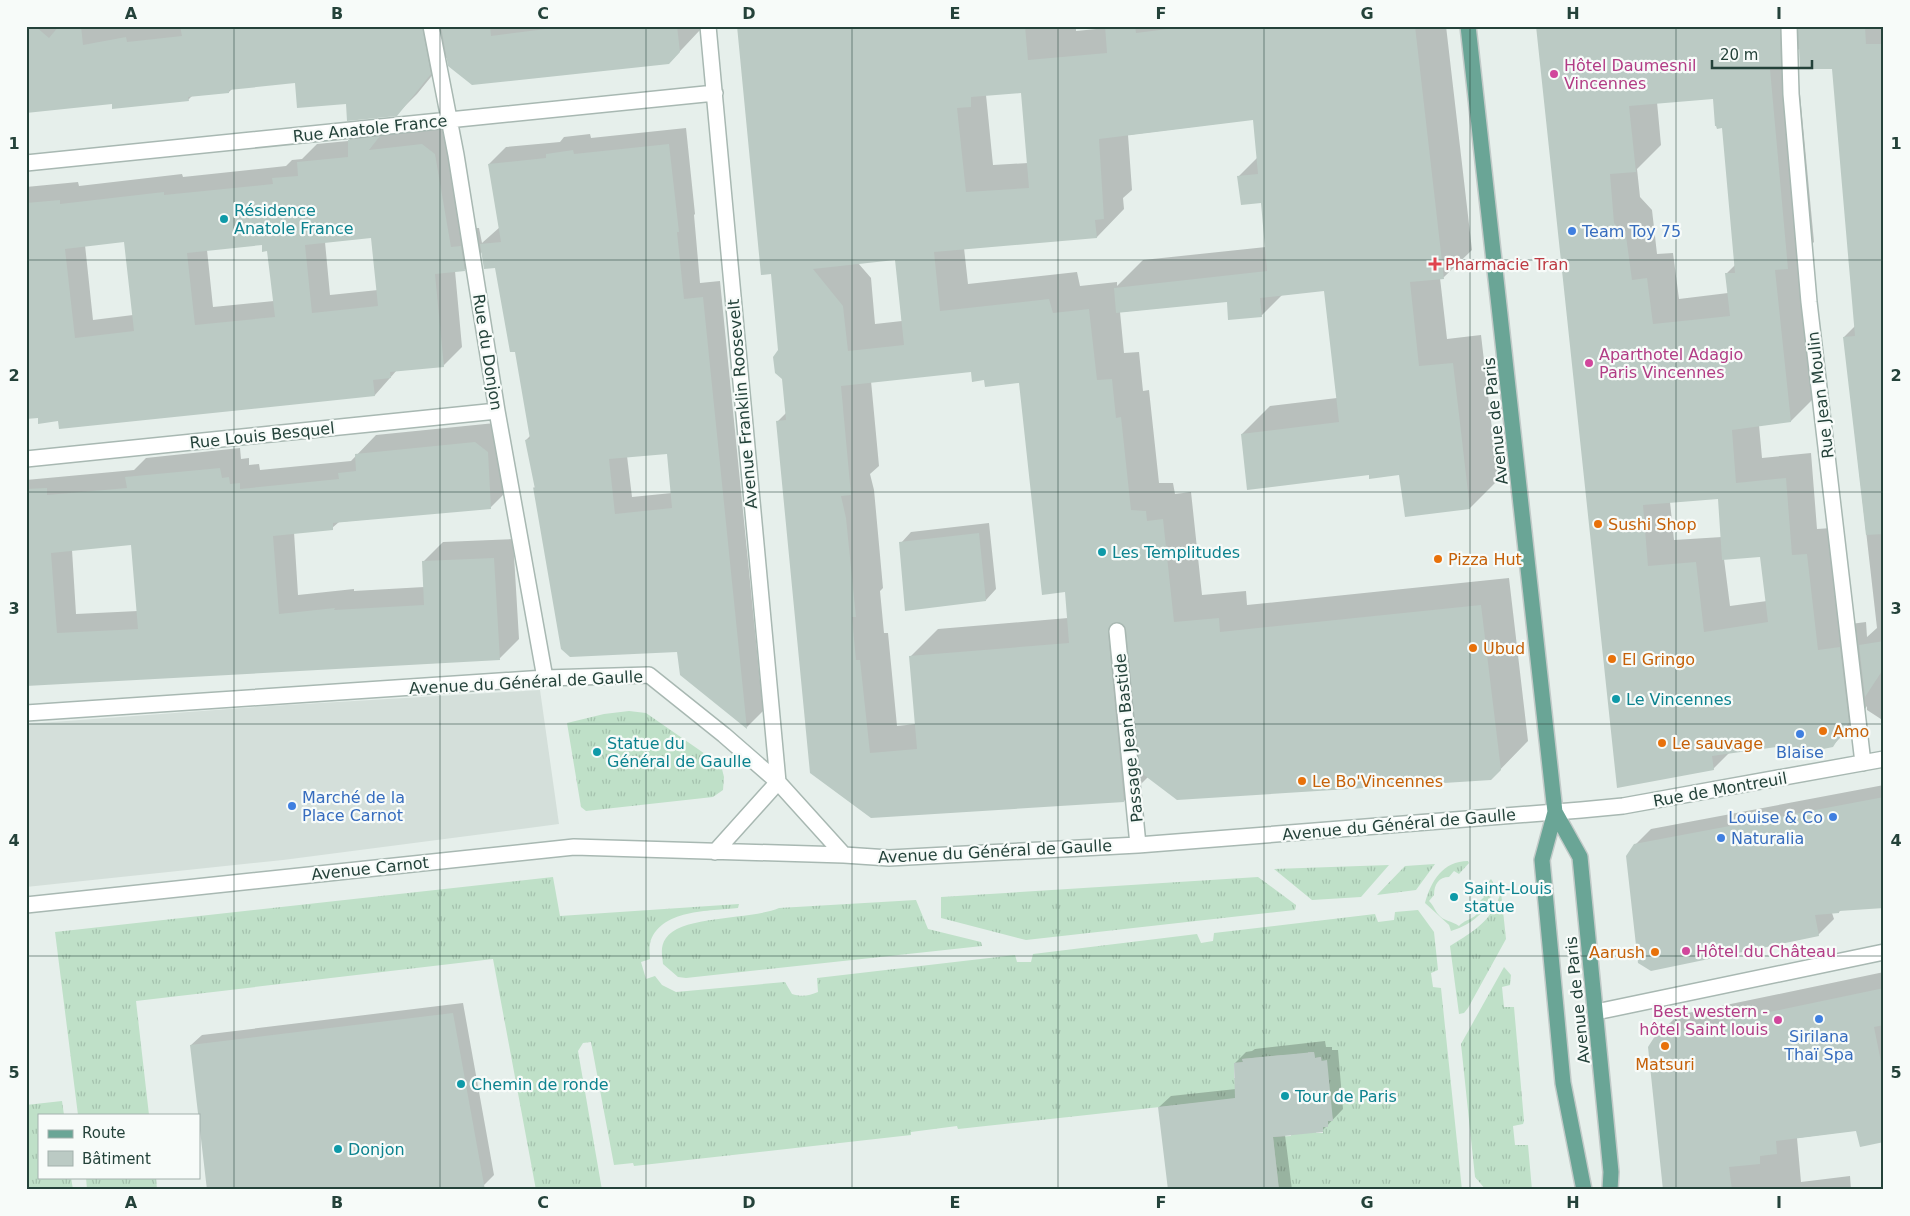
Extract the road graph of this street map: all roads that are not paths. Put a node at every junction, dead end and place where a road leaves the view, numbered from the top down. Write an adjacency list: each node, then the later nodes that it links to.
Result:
1 (432, 26): 6 (street, Rue du Donjon)
2 (708, 26): 5 (street, Avenue Franklin Roosevelt)
3 (1468, 26): 16 (main road, Avenue de Paris)
4 (1789, 26): 14 (street, Rue Jean Moulin)
5 (715, 93): 6 (street, Rue Anatole France); 15 (street, Avenue Franklin Roosevelt)
6 (449, 120): 7 (street, Rue Anatole France); 8 (street, Rue du Donjon)
7 (26, 163)
8 (497, 411): 9 (street, Rue Louis Besquel); 11 (street, Rue du Donjon)
9 (26, 459)
10 (1117, 630): 17 (street, Passage Jean Bastide)
11 (545, 678): 12 (street, Avenue du Général de Gaulle); 15 (street, Avenue du Général de Gaulle)
12 (26, 713)
13 (1884, 759): 14 (street, Rue de Montreuil)
14 (1864, 763): 16 (street, Rue de Montreuil)
15 (778, 782): 18 (street); 19 (street, Avenue du Général de Gaulle)
16 (1555, 812): 17 (street, Avenue du Général de Gaulle); 22 (main road, Avenue de Paris); 23 (main road, Avenue de Paris)
17 (1138, 845): 19 (street, Avenue du Général de Gaulle)
18 (715, 852): 19 (street, Avenue Carnot); 20 (street, Avenue Carnot)
19 (844, 855)
20 (26, 905)
21 (1884, 952): 22 (street)
22 (1596, 1012): 24 (main road, Avenue de Paris)
23 (1584, 1190)
24 (1610, 1190)

